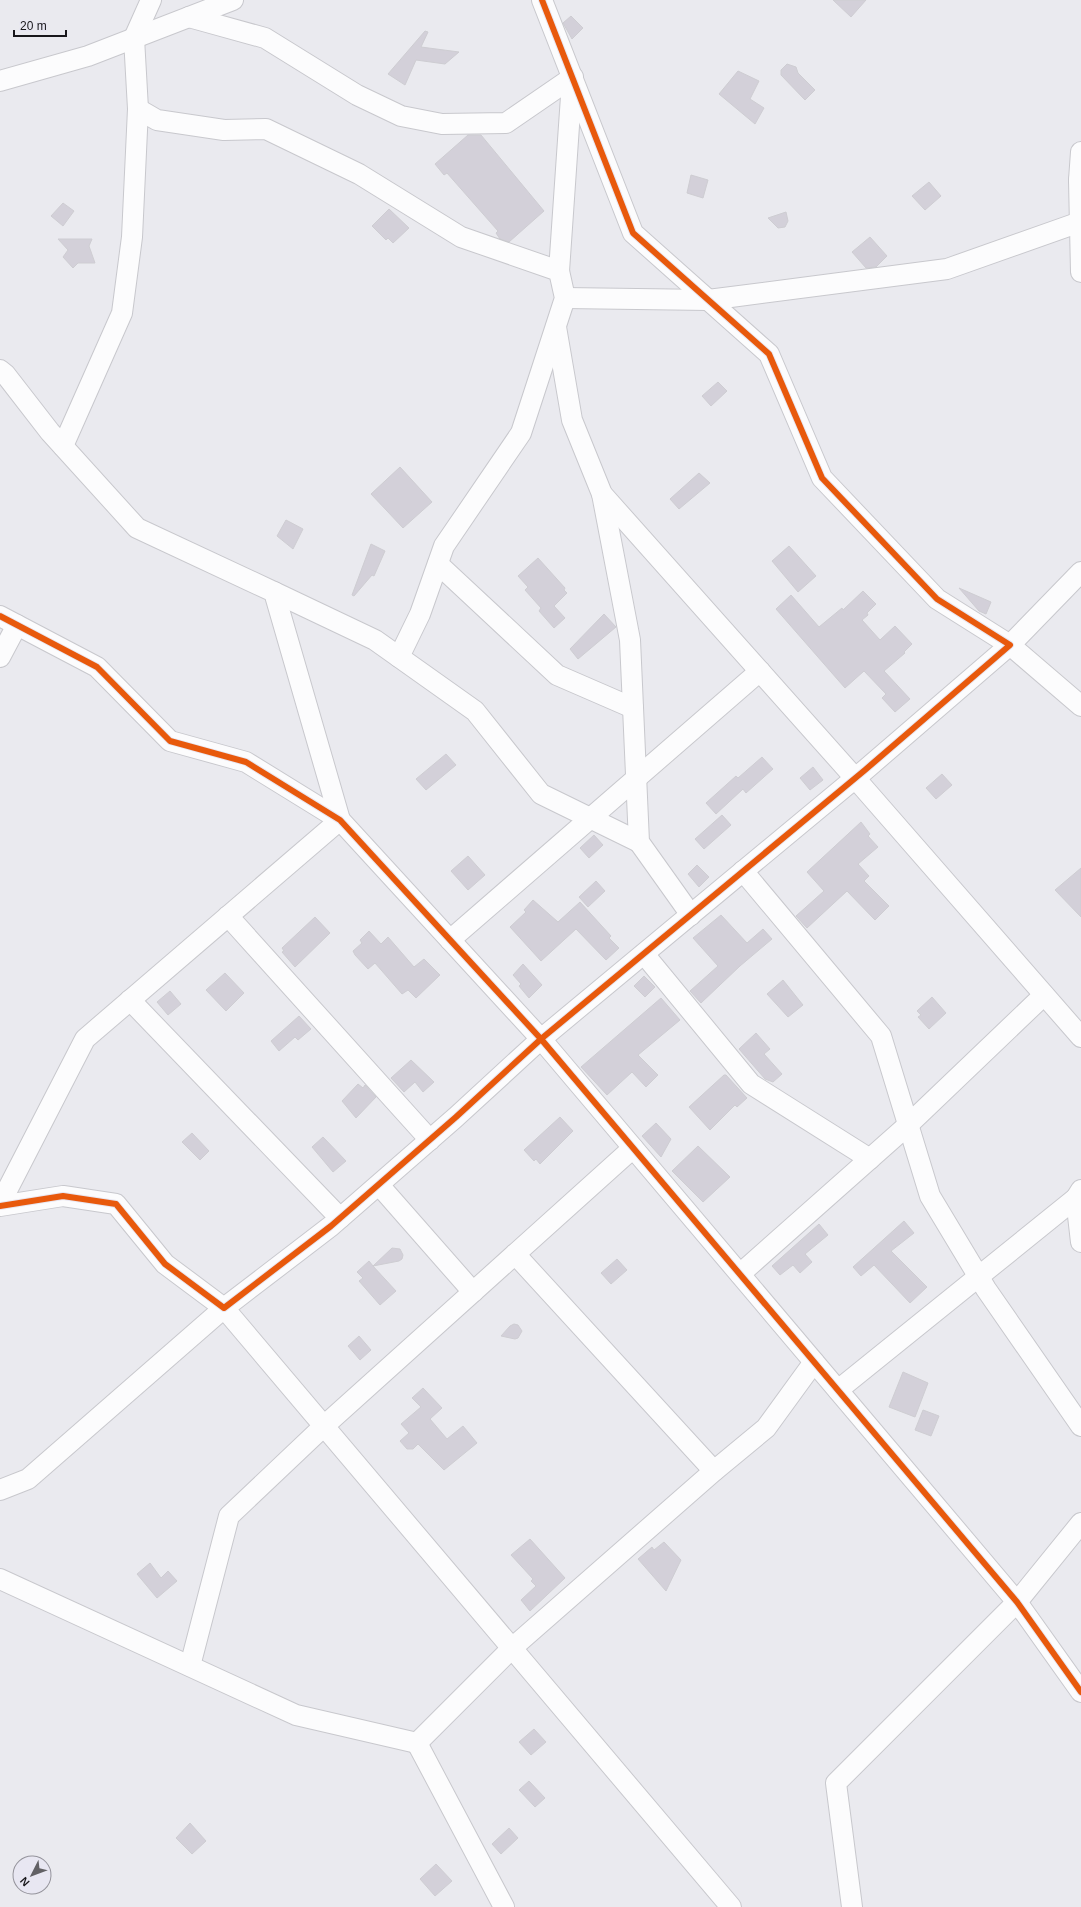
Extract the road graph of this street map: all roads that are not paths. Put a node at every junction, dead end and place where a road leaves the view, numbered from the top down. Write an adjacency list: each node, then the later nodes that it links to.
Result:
1 (151, 0): 5 (street)
2 (233, 0): 4 (street)
3 (542, 0): 6 (street)
4 (189, 17): 5 (street); 6 (street)
5 (134, 38): 7 (street); 8 (street)
6 (573, 77): 12 (street); 15 (street)
7 (0, 81)
8 (138, 110): 12 (street); 18 (street)
9 (1081, 152): 10 (street)
10 (1080, 182): 11 (street)
11 (1080, 222): 13 (street); 15 (street)
12 (559, 271): 14 (street)
13 (1081, 272)
14 (565, 298): 15 (street); 16 (street)
15 (708, 300): 24 (street)
16 (556, 327): 19 (street); 20 (street)
17 (0, 370): 18 (street)
18 (63, 446): 22 (street)
19 (602, 494): 27 (street); 29 (street)
20 (438, 564): 26 (street); 29 (street)
21 (1081, 572): 24 (street)
22 (274, 592): 26 (street); 33 (street)
23 (9, 620): 25 (street); 33 (street)
24 (1010, 645): 28 (street); 31 (street)
25 (0, 656)
26 (399, 657): 32 (street)
27 (760, 672): 30 (street); 31 (street)
28 (1081, 706)
29 (633, 708): 30 (street)
30 (636, 778): 32 (street); 34 (street)
31 (855, 778): 35 (street); 40 (street)
32 (590, 818): 34 (street); 38 (street)
33 (340, 820): 37 (street); 38 (street)
34 (639, 842): 36 (street)
35 (743, 871): 36 (street); 44 (street)
36 (691, 915): 39 (street)
37 (228, 916): 41 (street); 45 (street)
38 (450, 940): 43 (street)
39 (644, 954): 43 (street); 47 (street)
40 (1044, 995): 42 (street); 44 (street)
41 (130, 1000): 50 (street); 51 (street)
42 (1081, 1037)
43 (541, 1039): 45 (street); 46 (street)
44 (908, 1125): 47 (street); 55 (street)
45 (430, 1140): 48 (street)
46 (633, 1148): 53 (street); 54 (street)
47 (870, 1159): 54 (street)
48 (379, 1185): 51 (street); 56 (street)
49 (1078, 1194): 52 (street); 55 (street)
50 (0, 1205): 57 (street)
51 (340, 1218): 57 (street)
52 (1081, 1242)
53 (515, 1254): 56 (street); 62 (street)
54 (740, 1274): 58 (street)
55 (978, 1276): 59 (street); 61 (street)
56 (473, 1292): 60 (street)
57 (224, 1308): 60 (street); 63 (street)
58 (814, 1362): 59 (street); 62 (street)
59 (838, 1390): 66 (street)
60 (324, 1426): 67 (street); 68 (street)
61 (1081, 1426)
62 (714, 1470): 67 (street)
63 (0, 1490)
64 (1081, 1523): 66 (street)
65 (0, 1579): 68 (street)
66 (1017, 1602): 69 (street); 73 (street)
67 (512, 1648): 70 (street); 72 (street)
68 (190, 1666): 70 (street)
69 (1081, 1692)
70 (417, 1743): 71 (street)
71 (504, 1907)
72 (731, 1907)
73 (852, 1907)

